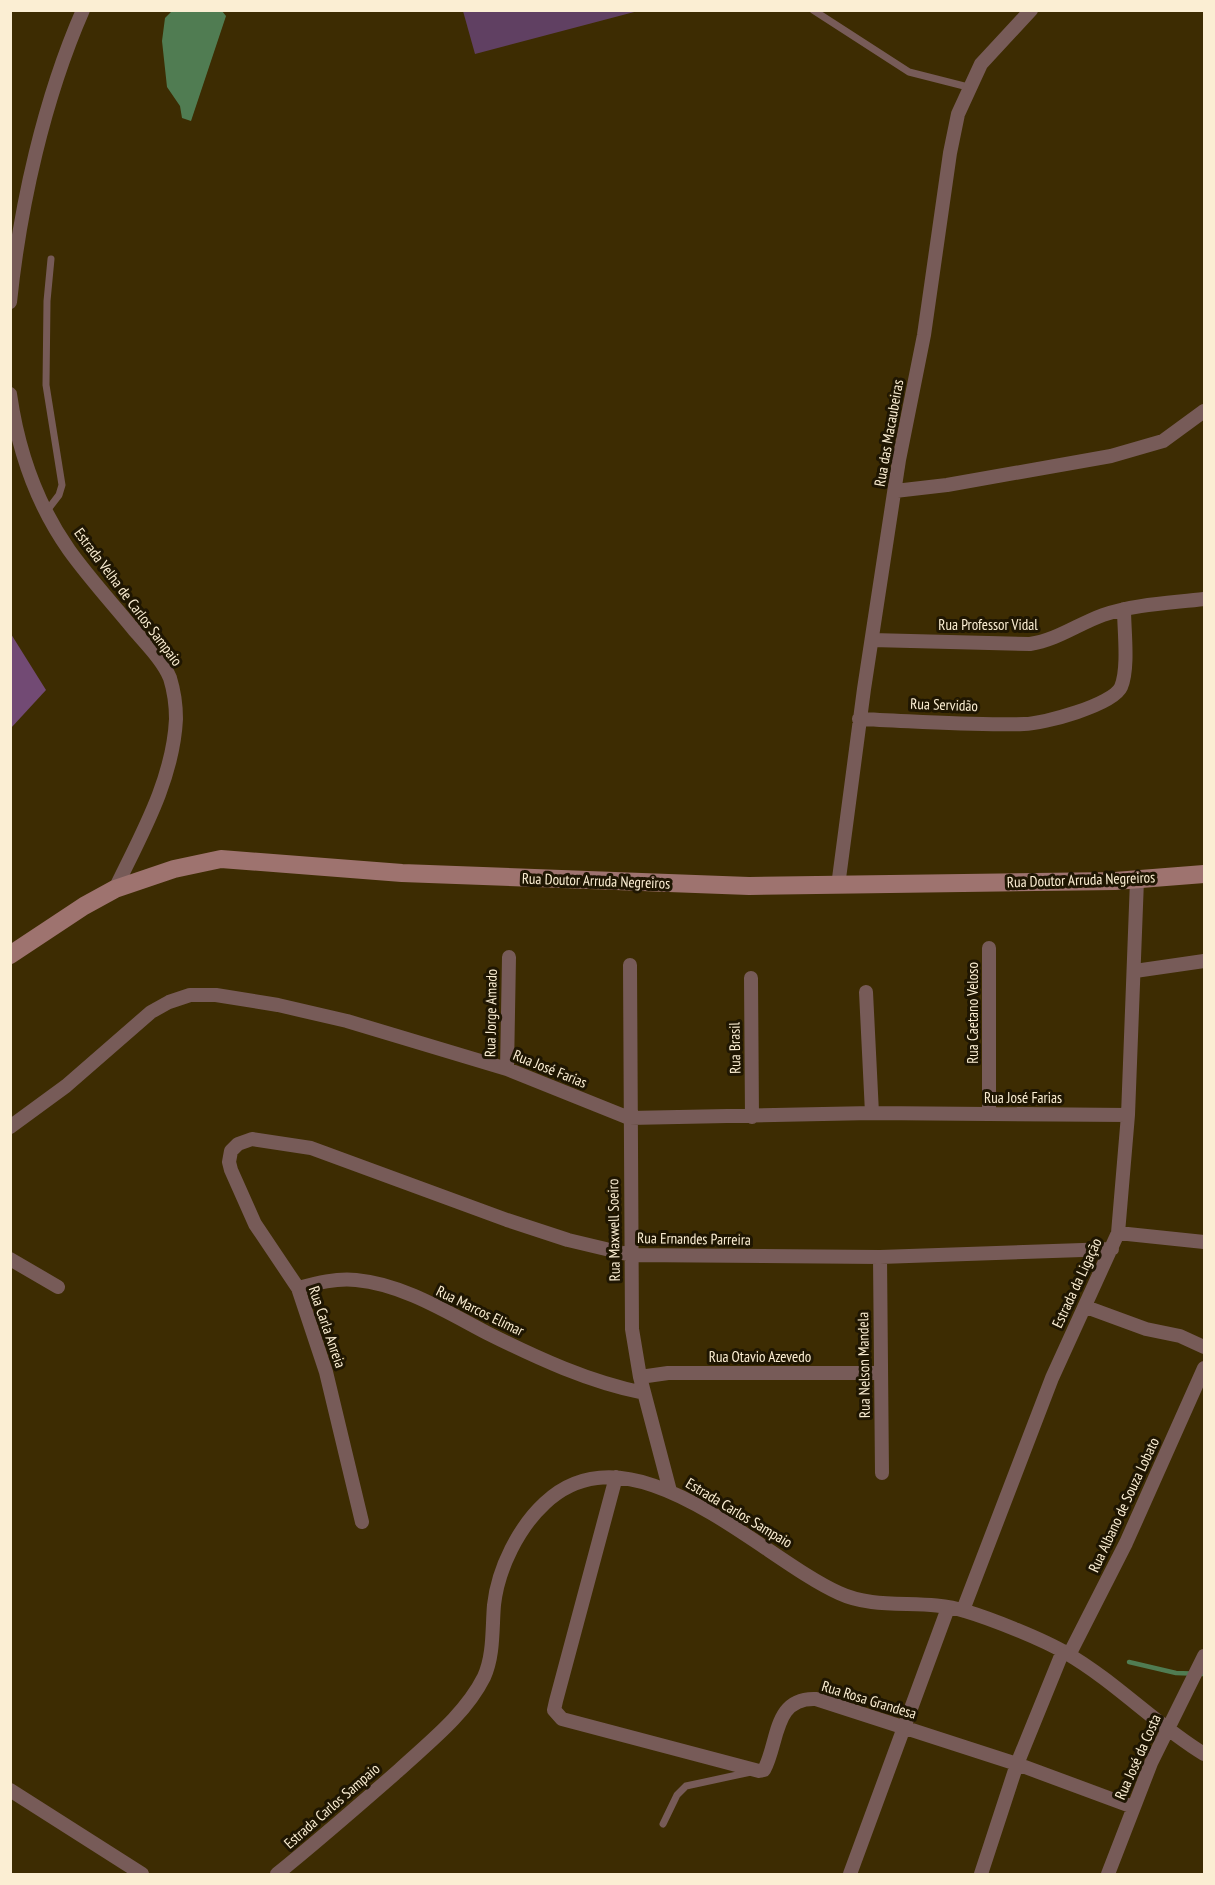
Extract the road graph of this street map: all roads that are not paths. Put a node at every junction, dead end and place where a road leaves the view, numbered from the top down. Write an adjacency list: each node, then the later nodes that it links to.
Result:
1 (83, 10): 6 (street)
2 (813, 10): 4 (lane)
3 (1031, 10): 4 (street, Rua das Macaubeiras)
4 (968, 87): 10 (street, Rua das Macaubeiras)
5 (51, 259): 11 (lane)
6 (12, 267): 7 (street)
7 (10, 302)
8 (10, 394): 11 (street, Estrada Velha de Carlos Sampaio)
9 (1204, 411): 10 (street)
10 (895, 491): 14 (street, Rua das Macaubeiras)
11 (46, 512): 19 (street, Estrada Velha de Carlos Sampaio)
12 (1204, 599): 13 (street, Rua Professor Vidal)
13 (1124, 609): 14 (street, Rua Professor Vidal); 15 (street, Rua Servidão)
14 (872, 640): 15 (street, Rua das Macaubeiras)
15 (859, 719): 18 (street, Rua das Macaubeiras)
16 (1204, 874): 17 (street, Rua Doutor Arruda Negreiros)
17 (1137, 880): 18 (street, Rua Doutor Arruda Negreiros); 25 (street, Estrada da Ligação)
18 (838, 886): 19 (street, Rua Doutor Arruda Negreiros)
19 (115, 889): 21 (street, Rua Doutor Arruda Negreiros)
20 (989, 948): 30 (street, Rua Caetano Veloso)
21 (10, 955)
22 (509, 957): 28 (street, Rua Jorge Amado)
23 (1204, 961): 25 (street)
24 (630, 965): 33 (street, Rua Maxwell Soeiro)
25 (1135, 971): 31 (street, Estrada da Ligação)
26 (750, 978): 32 (street, Rua Brasil)
27 (867, 992): 29 (street)
28 (507, 1069): 33 (street, Rua José Farias); 34 (street, Rua José Farias)
29 (872, 1113): 30 (street, Rua José Farias); 32 (street, Rua José Farias)
30 (989, 1114): 31 (street, Rua José Farias)
31 (1128, 1115): 36 (street, Estrada da Ligação)
32 (752, 1117): 33 (street, Rua José Farias)
33 (630, 1118): 39 (street, Rua Maxwell Soeiro)
34 (10, 1127)
35 (229, 1155): 39 (street, Rua Ernandes Parreira); 43 (street, Rua Carla Anreia)
36 (1118, 1233): 37 (street); 38 (street, Estrada da Ligação)
37 (1204, 1242)
38 (1112, 1250): 40 (street, Rua Ernandes Parreira); 44 (street, Estrada da Ligação)
39 (631, 1255): 40 (street, Rua Ernandes Parreira); 48 (street, Rua Maxwell Soeiro)
40 (880, 1257): 47 (street, Rua Nelson Mandela)
41 (10, 1259): 42 (street)
42 (58, 1287)
43 (298, 1288): 49 (street, Rua Marcos Elimar); 53 (street, Rua Carla Anreia)
44 (1086, 1307): 45 (street); 55 (street, Estrada da Ligação)
45 (1204, 1347)
46 (1204, 1368): 56 (street, Rua Albano de Souza Lobato)
47 (880, 1373): 48 (street, Rua Otavio Azevedo); 50 (street, Rua Nelson Mandela)
48 (640, 1377): 49 (street, Rua Maxwell Soeiro)
49 (644, 1393): 52 (street, Rua Maxwell Soeiro)
50 (882, 1473)
51 (616, 1477): 52 (street, Estrada Carlos Sampaio); 62 (street); 67 (street, Estrada Carlos Sampaio)
52 (670, 1491): 54 (street, Estrada Carlos Sampaio)
53 (362, 1522)
54 (948, 1608): 55 (street, Estrada Carlos Sampaio); 59 (street)
55 (963, 1610): 56 (street, Estrada Carlos Sampaio)
56 (1066, 1653): 58 (street, Estrada Carlos Sampaio); 61 (street, Rua Albano de Souza Lobato)
57 (1204, 1656): 58 (street, Rua José da Costa)
58 (1168, 1727): 60 (street, Estrada Carlos Sampaio); 64 (street, Rua José da Costa)
59 (905, 1728): 61 (street, Rua Rosa Grandesa); 62 (street, Rua Rosa Grandesa); 68 (street)
60 (1204, 1754)
61 (1017, 1764): 64 (street, Rua Rosa Grandesa); 69 (street, Rua Albano de Souza Lobato)
62 (759, 1771): 65 (lane)
63 (10, 1790): 66 (street)
64 (1133, 1807): 70 (street, Rua José da Costa)
65 (663, 1824)
66 (142, 1875)
67 (277, 1875)
68 (850, 1875)
69 (981, 1875)
70 (1108, 1875)

